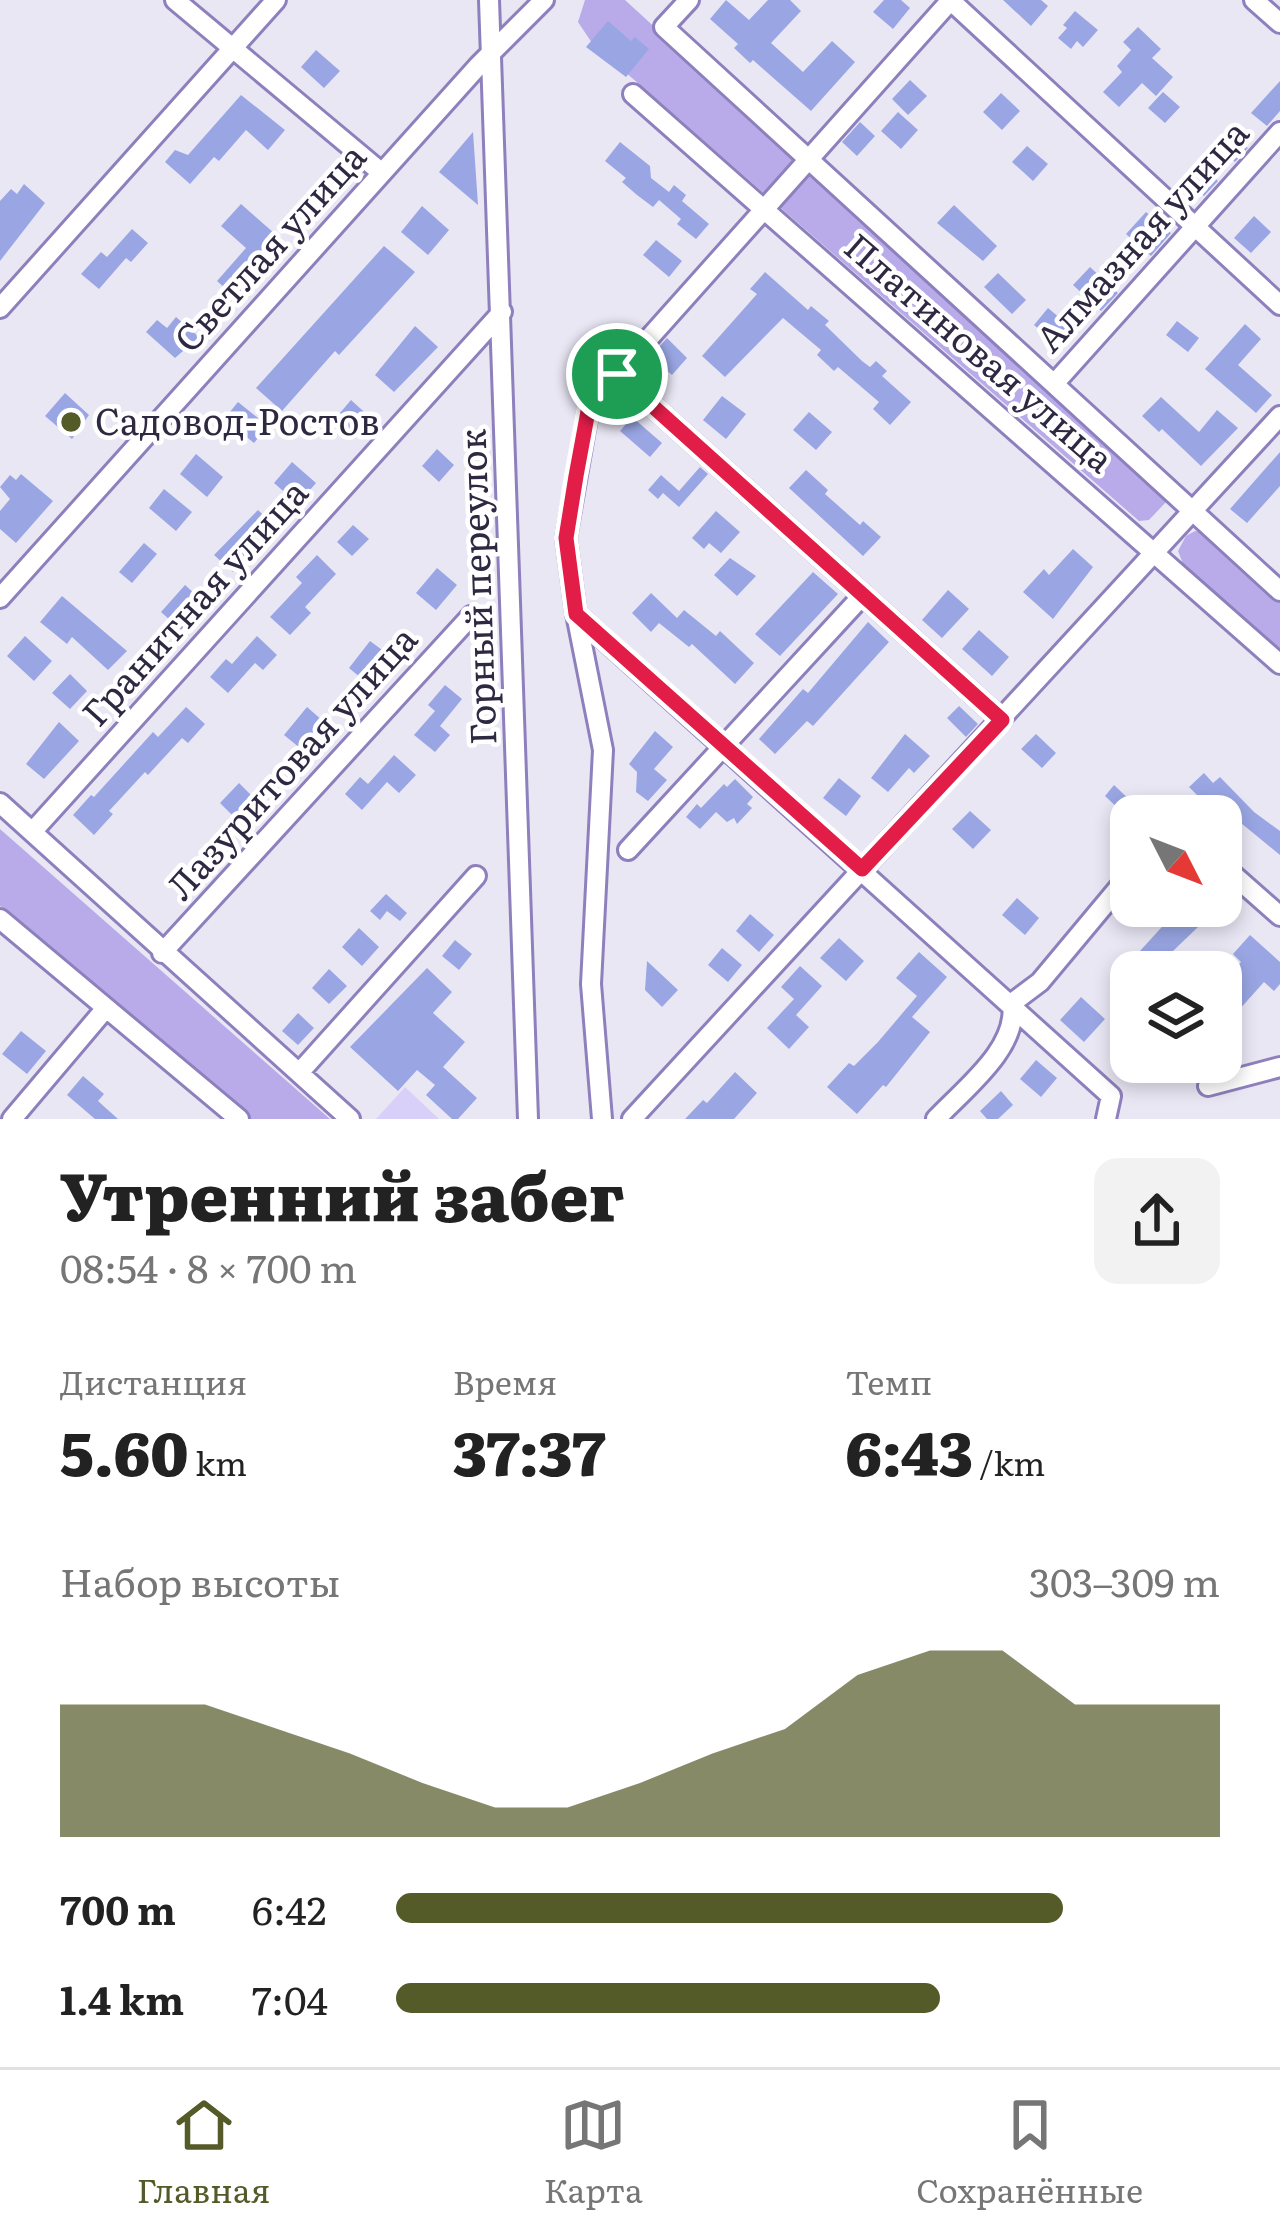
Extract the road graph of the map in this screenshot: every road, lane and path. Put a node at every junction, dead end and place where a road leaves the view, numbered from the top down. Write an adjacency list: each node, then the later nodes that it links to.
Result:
1 (176, 0): 9 (street)
2 (277, 0): 9 (street)
3 (490, 0): 10 (street, Горный переулок)
4 (544, 0): 10 (street, Светлая улица)
5 (688, 0): 13 (street, Платиновая улица)
6 (950, 0): 13 (street); 16 (street)
7 (1254, 0): 8 (street)
8 (1280, 23)
9 (232, 48): 14 (street); 18 (street)
10 (494, 54): 14 (street, Светлая улица); 19 (street, Горный переулок)
11 (633, 94): 15 (street, Платиновая улица)
12 (1280, 132): 16 (street, Алмазная улица)
13 (809, 159): 15 (street); 21 (street, Платиновая улица)
14 (382, 173): 27 (street, Светлая улица)
15 (764, 209): 20 (street); 24 (street, Платиновая улица)
16 (1195, 228): 17 (street); 21 (street, Алмазная улица)
17 (1280, 305)
18 (0, 308)
19 (502, 312): 34 (street, Гранитная улица); 51 (street, Горный переулок)
20 (617, 374): 26 (street); 28 (street)
21 (1054, 385): 23 (street, Платиновая улица)
22 (1280, 416): 23 (street)
23 (1192, 512): 24 (street); 25 (street, Платиновая улица)
24 (1156, 552): 30 (street, Платиновая улица); 31 (street)
25 (1280, 591)
26 (862, 595): 31 (street); 32 (street)
27 (0, 598)
28 (576, 614): 32 (street); 52 (street)
29 (470, 616): 42 (street, Лазуритовая улица)
30 (1280, 664)
31 (1002, 720): 36 (street)
32 (723, 745): 35 (street); 36 (street)
33 (0, 803): 34 (street)
34 (33, 831): 42 (street)
35 (628, 850)
36 (862, 869): 43 (street); 53 (street)
37 (476, 876): 46 (street)
38 (1242, 883): 40 (street)
39 (1110, 898): 43 (street)
40 (1280, 916)
41 (0, 919): 44 (street)
42 (162, 953): 46 (street)
43 (1012, 1003): 54 (street); 55 (street)
44 (106, 1008): 48 (street); 49 (street)
45 (1280, 1067): 47 (street)
46 (299, 1073): 50 (street)
47 (1208, 1086)
48 (12, 1119)
49 (238, 1119)
50 (350, 1119)
51 (528, 1119)
52 (602, 1119)
53 (632, 1119)
54 (936, 1119)
55 (1106, 1119)

